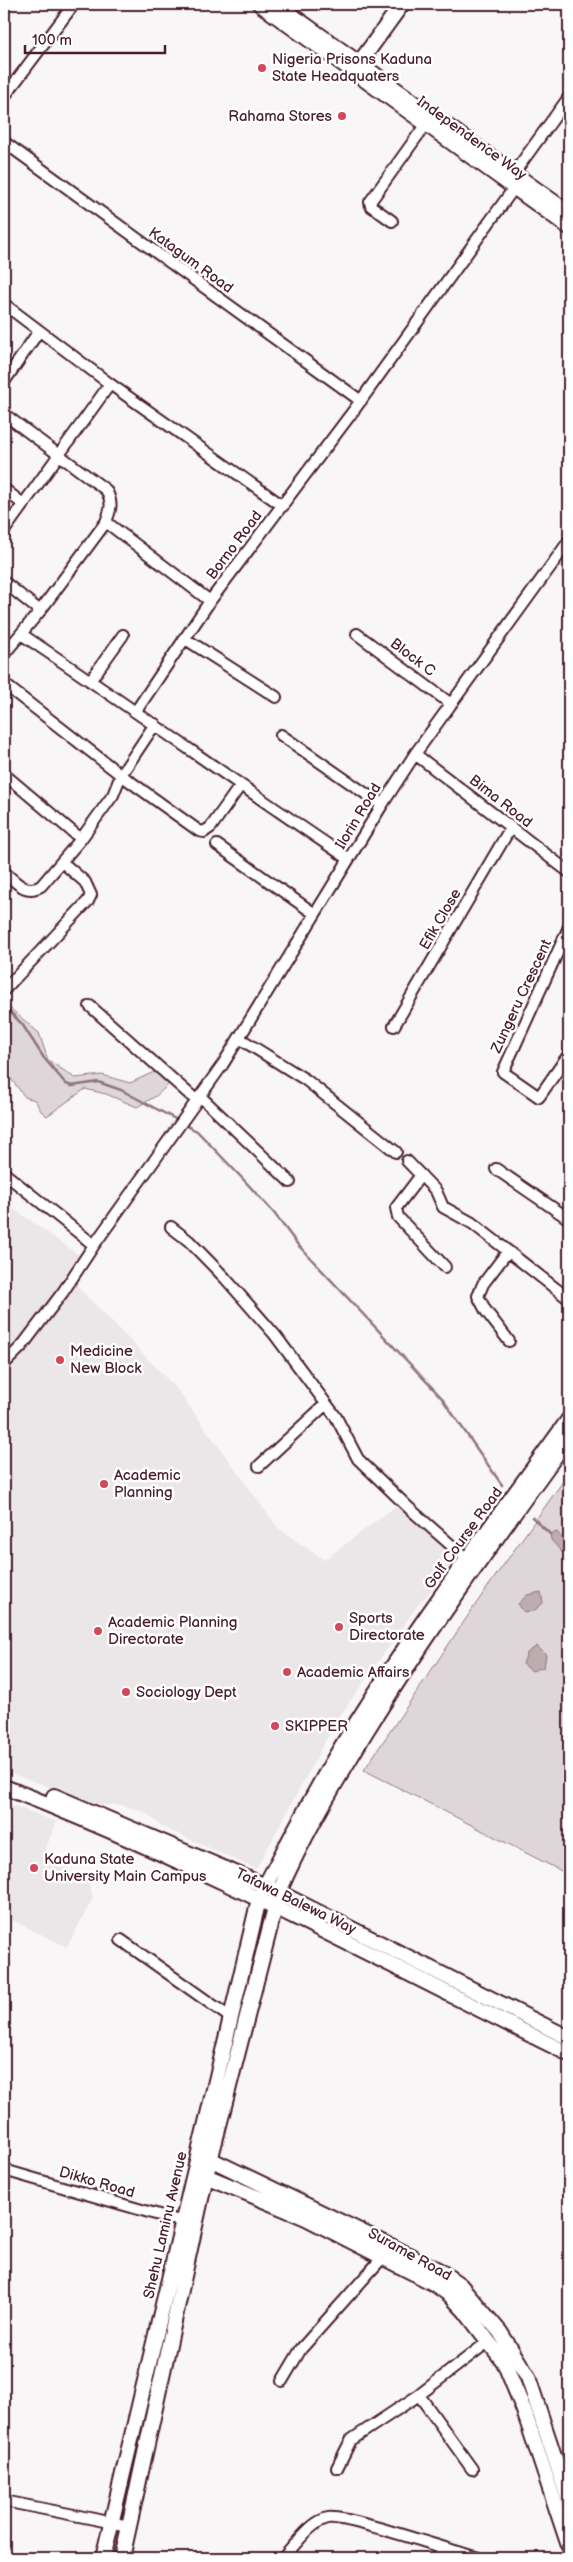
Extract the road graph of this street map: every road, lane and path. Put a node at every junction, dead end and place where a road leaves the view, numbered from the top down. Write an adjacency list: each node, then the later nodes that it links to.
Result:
1 (74, 4): 6 (street)
2 (260, 4): 8 (street, Independence Way)
3 (276, 4): 5 (street, Independence Way)
4 (402, 4): 5 (street)
5 (360, 62): 10 (street, Independence Way)
6 (4, 97)
7 (569, 97): 10 (street)
8 (426, 124): 11 (street, Independence Way); 13 (street)
9 (4, 142): 19 (street, Katagum Road)
10 (514, 173): 12 (street, Independence Way)
11 (514, 188): 14 (street, Independence Way); 19 (street, Borno Road)
12 (569, 213)
13 (392, 221)
14 (569, 227)
15 (4, 304): 16 (street)
16 (39, 331): 17 (street); 18 (street)
17 (4, 382)
18 (110, 384): 21 (street); 24 (street)
19 (361, 401): 24 (street, Borno Road)
20 (4, 414): 21 (street)
21 (60, 455): 23 (street); 25 (street)
22 (4, 489): 23 (street)
23 (23, 504): 26 (street)
24 (283, 506): 29 (street, Borno Road)
25 (106, 522): 29 (street); 30 (street)
26 (4, 530)
27 (569, 541): 39 (street, Ilorin Road)
28 (4, 582): 30 (street)
29 (210, 601): 34 (street, Borno Road)
30 (40, 611): 31 (street)
31 (21, 634): 35 (street); 36 (street)
32 (357, 634): 39 (street, Block C)
33 (124, 635): 36 (street)
34 (184, 638): 38 (street); 40 (street, Borno Road)
35 (4, 654)
36 (90, 681): 40 (street)
37 (4, 684): 45 (street)
38 (276, 696)
39 (451, 704): 43 (street, Ilorin Road)
40 (136, 711): 41 (street)
41 (155, 724): 45 (street); 46 (street)
42 (281, 734): 47 (street)
43 (415, 754): 47 (street, Ilorin Road); 48 (street, Bima Road)
44 (4, 774): 49 (street)
45 (121, 775): 46 (street); 49 (street)
46 (240, 786): 51 (street)
47 (382, 805): 51 (street, Ilorin Road)
48 (511, 827): 54 (street, Bima Road); 59 (street, Efik Close)
49 (81, 839): 52 (street)
50 (217, 846): 55 (street)
51 (350, 860): 55 (street, Ilorin Road)
52 (62, 862): 53 (street); 57 (street)
53 (4, 872)
54 (569, 872)
55 (315, 914): 60 (street, Ilorin Road)
56 (569, 927): 61 (street, Zungeru Crescent)
57 (4, 990)
58 (90, 1006): 62 (street)
59 (394, 1026)
60 (239, 1038): 62 (street, Ilorin Road); 63 (street)
61 (569, 1054)
62 (199, 1098): 68 (street); 71 (street, Ilorin Road)
63 (396, 1152)
64 (407, 1161): 67 (street)
65 (496, 1168): 69 (street)
66 (4, 1173): 71 (street)
67 (420, 1175): 72 (street); 73 (street)
68 (290, 1182)
69 (569, 1219)
70 (172, 1227): 77 (street)
71 (94, 1244): 76 (street, Ilorin Road)
72 (508, 1251): 74 (street); 75 (street)
73 (446, 1267)
74 (569, 1299)
75 (509, 1341)
76 (4, 1364)
77 (326, 1404): 80 (street); 81 (street)
78 (569, 1419): 81 (street, Golf Course Road)
79 (569, 1437): 82 (street, Golf Course Road)
80 (259, 1466)
81 (468, 1560): 82 (street, Golf Course Road)
82 (420, 1637): 85 (street, Golf Course Road); 86 (street, Golf Course Road)
83 (4, 1777): 85 (street, Tafawa Balewa Way)
84 (4, 1787): 87 (street, Tafawa Balewa Way)
85 (265, 1886): 86 (street, Tafawa Balewa Way); 87 (street, Golf Course Road)
86 (280, 1892): 88 (street, Shehu Laminu Avenue); 91 (street, Tafawa Balewa Way)
87 (259, 1899): 88 (street, Tafawa Balewa Way); 90 (street, Shehu Laminu Avenue)
88 (275, 1909): 92 (street, Tafawa Balewa Way); 93 (street, Shehu Laminu Avenue)
89 (121, 1940): 90 (street)
90 (231, 2018): 96 (street, Shehu Laminu Avenue)
91 (569, 2038)
92 (569, 2054)
93 (210, 2160): 95 (street, Shehu Laminu Avenue); 101 (street, Surame Road)
94 (4, 2170): 96 (street, Dikko Road)
95 (206, 2176): 97 (street, Surame Road); 108 (street, Shehu Laminu Avenue)
96 (183, 2222): 107 (street, Shehu Laminu Avenue)
97 (383, 2257): 98 (street, Surame Road); 99 (street)
98 (489, 2341): 100 (street); 102 (street, Surame Road)
99 (282, 2381)
100 (419, 2395): 103 (street); 104 (street)
101 (552, 2450): 102 (street); 106 (street, Surame Road)
102 (538, 2454): 109 (street, Surame Road)
103 (337, 2468)
104 (472, 2469)
105 (4, 2501): 107 (street)
106 (569, 2501)
107 (111, 2523): 108 (street); 111 (street, Shehu Laminu Avenue)
108 (129, 2526): 112 (street, Shehu Laminu Avenue)
109 (569, 2546)
110 (445, 2550): 113 (street); 114 (street); 115 (street)
111 (103, 2558)
112 (122, 2558)
113 (283, 2558)
114 (436, 2558)
115 (479, 2558)

